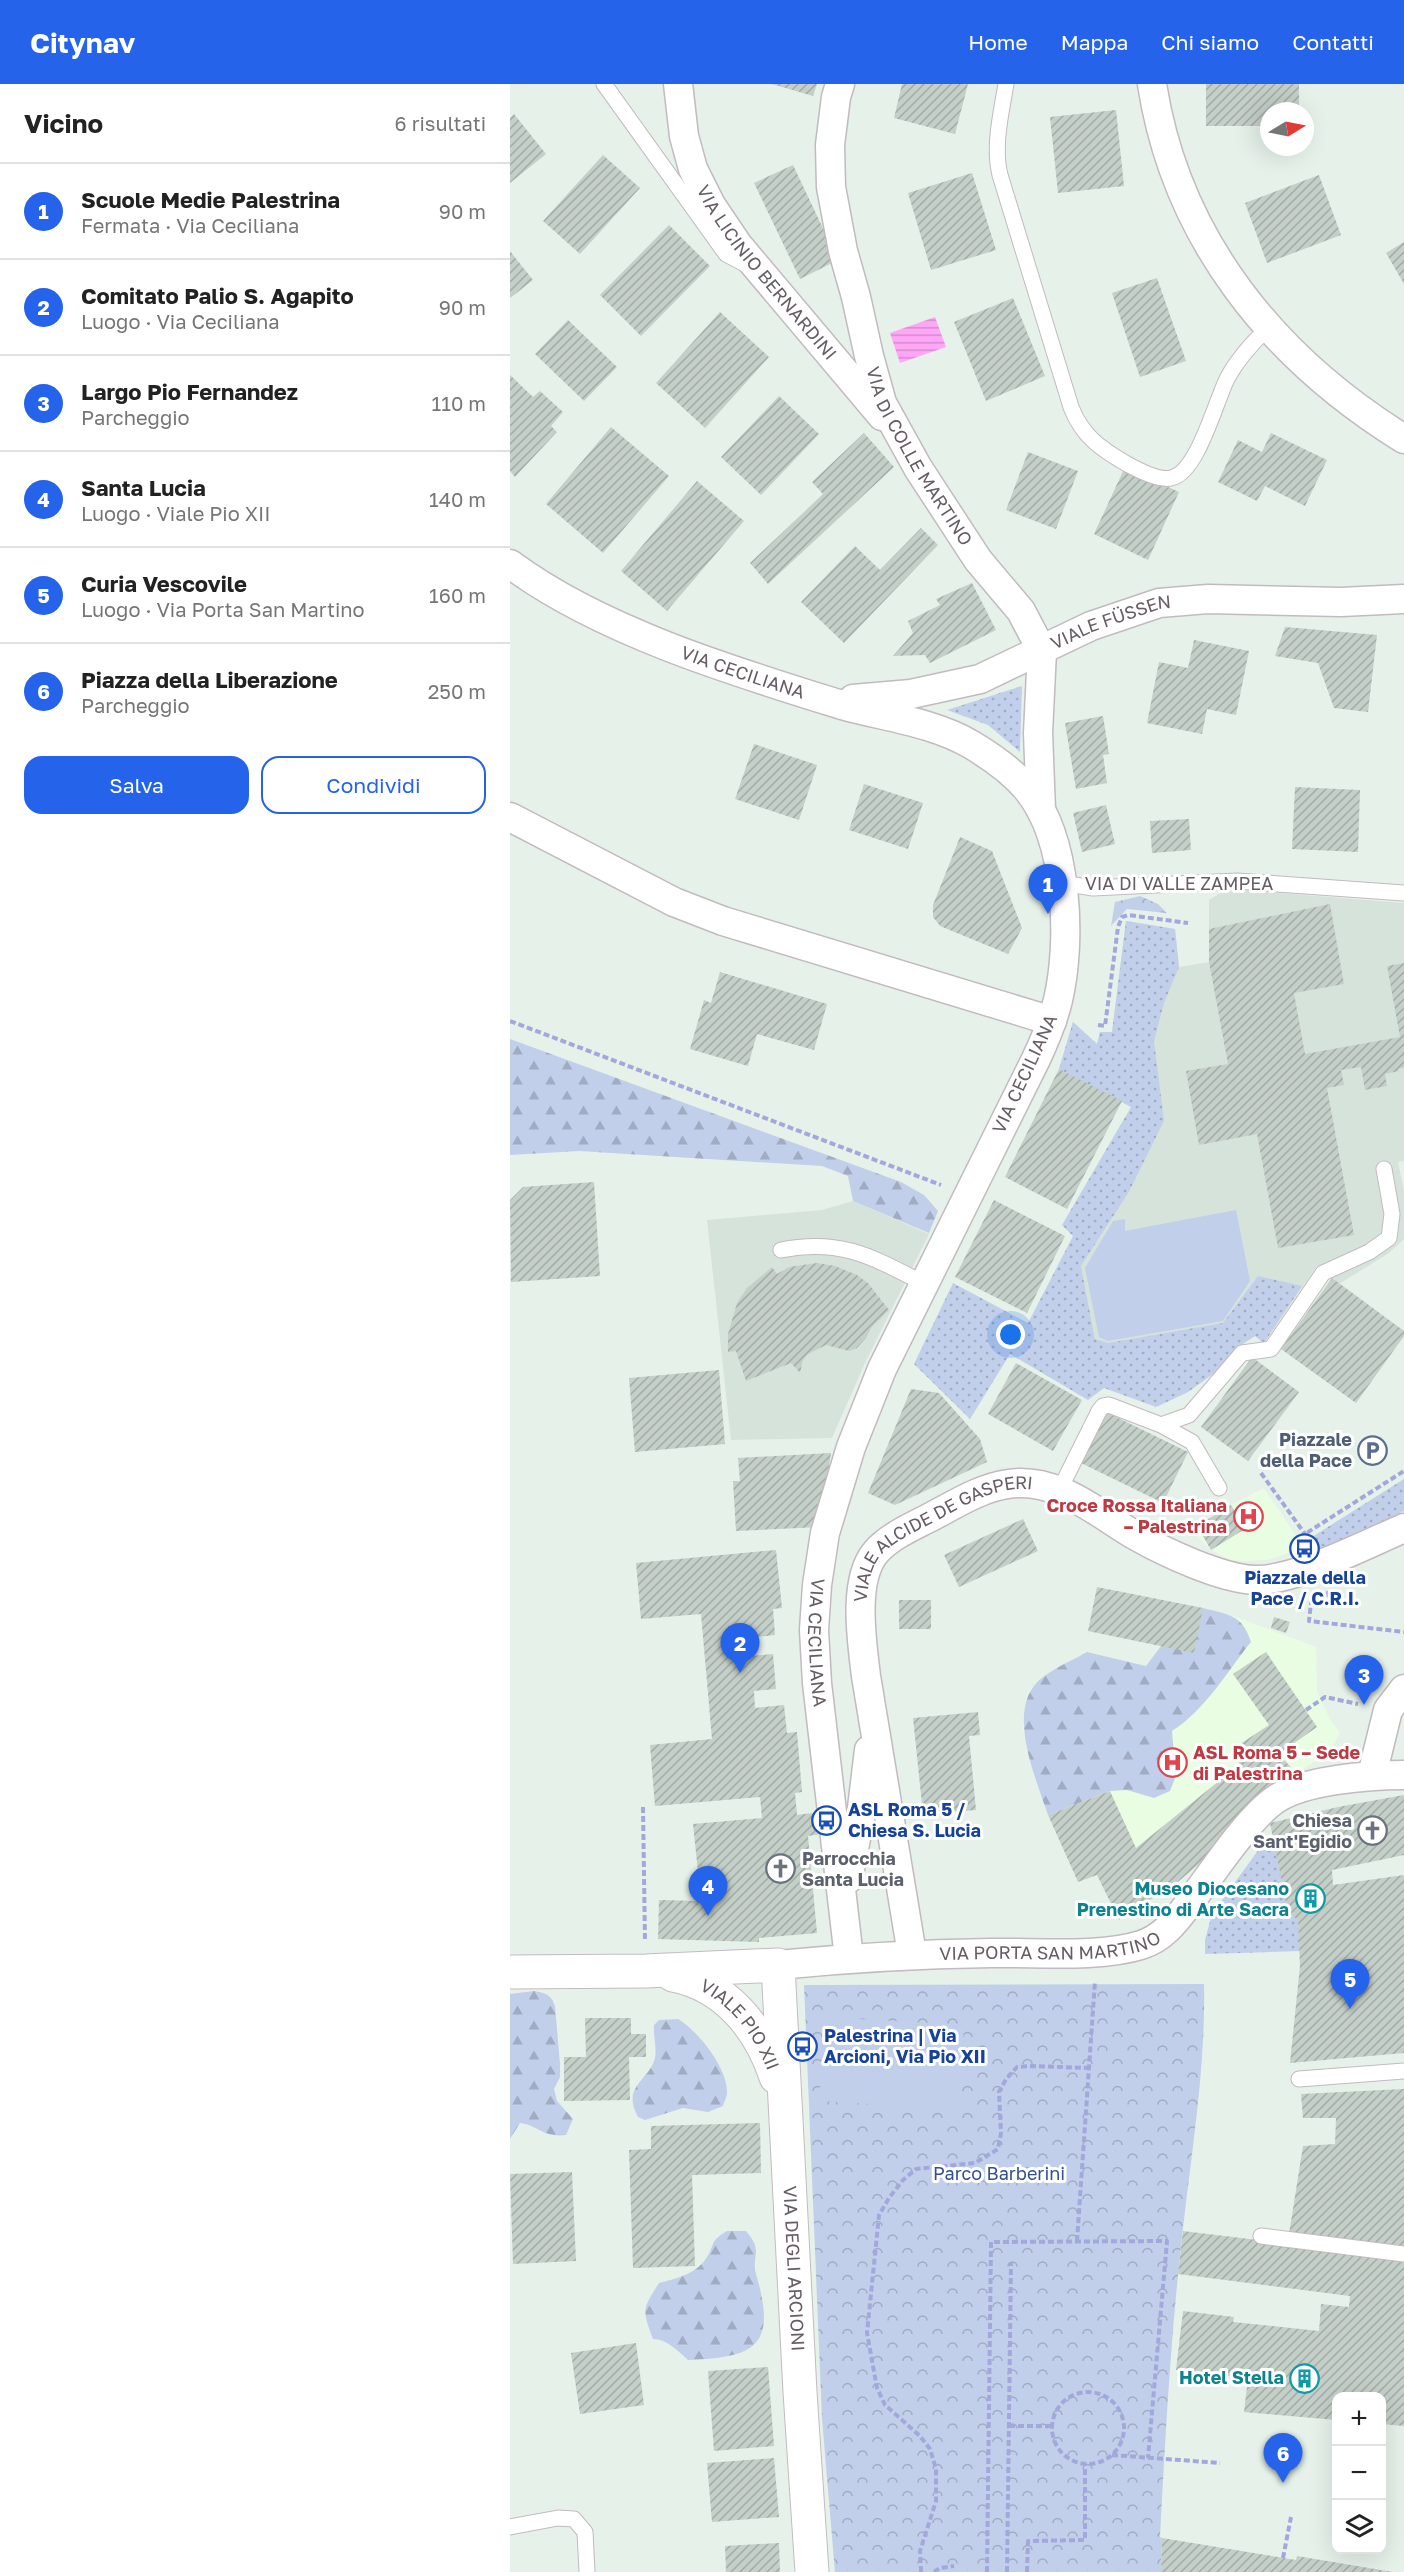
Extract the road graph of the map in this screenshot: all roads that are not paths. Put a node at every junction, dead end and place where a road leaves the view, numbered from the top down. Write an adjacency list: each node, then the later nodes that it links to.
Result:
1 (604, 84): 6 (lane)
2 (678, 84): 6 (street, VIA LICINIO BERNARDINI)
3 (840, 84): 8 (street, VIA DI COLLE MARTINO)
4 (1006, 84): 7 (lane)
5 (1152, 84): 7 (street)
6 (760, 272): 8 (street, VIA LICINIO BERNARDINI)
7 (1269, 327): 9 (street)
8 (902, 440): 12 (street, VIA DI COLLE MARTINO)
9 (1404, 440)
10 (510, 564): 13 (street, VIA CECILIANA)
11 (1404, 599): 12 (street, VIALE FÜSSEN)
12 (1042, 651): 13 (street, VIALE FÜSSEN); 14 (street)
13 (827, 700): 14 (street, VIA CECILIANA)
14 (1041, 810): 16 (street, VIA CECILIANA)
15 (510, 817): 18 (street)
16 (1062, 883): 17 (lane, VIA DI VALLE ZAMPEA); 18 (street, VIA CECILIANA)
17 (1404, 893)
18 (1052, 1021): 21 (street, VIA CECILIANA)
19 (1384, 1169): 22 (lane)
20 (781, 1250): 21 (lane)
21 (923, 1283): 28 (street, VIA CECILIANA)
22 (1161, 1425): 23 (lane); 24 (lane)
23 (1219, 1488)
24 (1059, 1491): 25 (street, VIALE ALCIDE DE GASPERI); 27 (street, VIALE ALCIDE DE GASPERI)
25 (1404, 1528)
26 (1404, 1689): 29 (street)
27 (873, 1718): 31 (street); 32 (street, VIALE ALCIDE DE GASPERI)
28 (822, 1720): 31 (street); 33 (street, VIA CECILIANA)
29 (1371, 1775): 30 (street, VIA PORTA SAN MARTINO); 34 (street, VIA PORTA SAN MARTINO)
30 (1404, 1775)
31 (862, 1808): 32 (street); 33 (street)
32 (900, 1881): 34 (street, VIALE ALCIDE DE GASPERI)
33 (843, 1904): 35 (street, VIA CECILIANA)
34 (912, 1954): 35 (street, VIA PORTA SAN MARTINO)
35 (849, 1958): 36 (street)
36 (778, 1965): 37 (street, VIALE PIO XII); 41 (street, VIA DEGLI ARCIONI)
37 (646, 1971): 38 (street, VIALE PIO XII); 41 (street, VIALE PIO XII)
38 (510, 1972)
39 (1404, 2071): 40 (lane)
40 (1299, 2079)
41 (786, 2125): 46 (street, VIA DEGLI ARCIONI)
42 (1261, 2235): 43 (lane)
43 (1404, 2254)
44 (510, 2527): 45 (lane)
45 (587, 2572)
46 (812, 2572)

